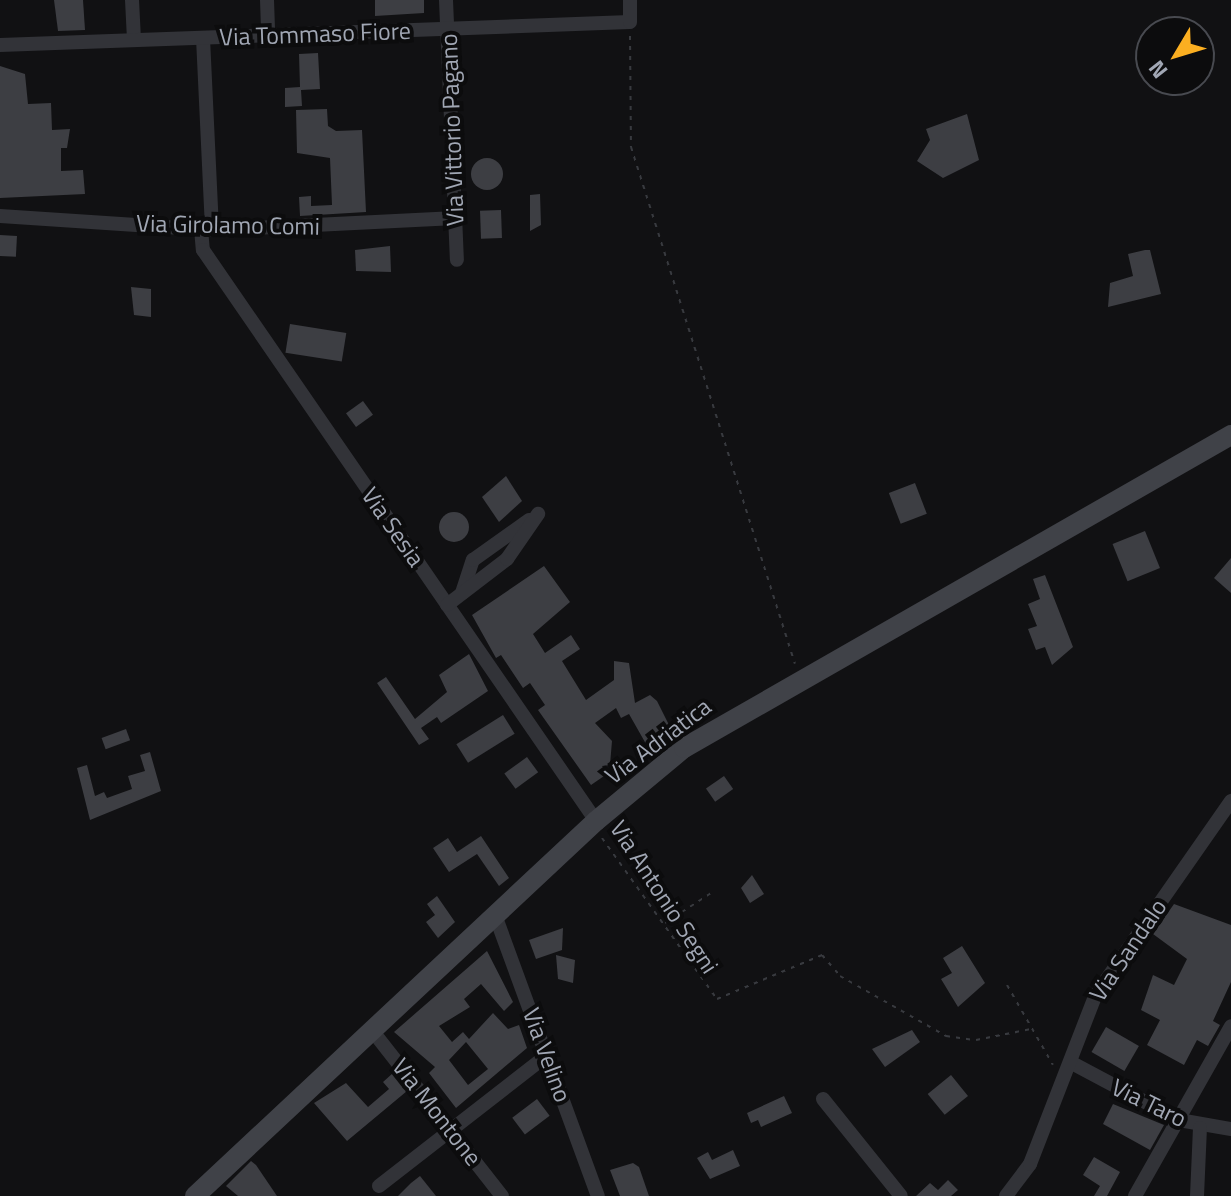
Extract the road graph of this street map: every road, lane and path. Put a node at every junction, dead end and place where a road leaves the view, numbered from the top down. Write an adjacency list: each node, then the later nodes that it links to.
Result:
1 (132, 0): 9 (street)
2 (267, 0): 7 (street)
3 (446, 0): 6 (street, Via Vittorio Pagano)
4 (630, 0): 5 (street)
5 (630, 22): 6 (street, Via Tommaso Fiore); 18 (path)
6 (448, 29): 7 (street, Via Tommaso Fiore); 12 (street, Via Vittorio Pagano)
7 (268, 35): 8 (street, Via Tommaso Fiore)
8 (203, 38): 9 (street, Via Tommaso Fiore); 13 (street, Via Sesia)
9 (134, 40): 10 (street, Via Tommaso Fiore)
10 (0, 45)
11 (0, 216): 13 (street, Via Girolamo Comi)
12 (456, 218): 13 (street, Via Girolamo Comi); 14 (street, Via Vittorio Pagano)
13 (206, 229): 17 (street, Via Sesia)
14 (457, 260)
15 (1231, 435): 18 (street, Via Adriatica)
16 (462, 593): 16 (street); 17 (street)
17 (447, 605): 20 (street, Via Sesia)
18 (799, 679): 20 (street, Via Adriatica)
19 (1231, 801): 29 (street, Via Sandalo)
20 (596, 821): 22 (street, Via Adriatica); 23 (path, Via Antonio Segni)
21 (711, 893): 23 (path)
22 (495, 915): 26 (street, Via Adriatica); 28 (street, Via Velino)
23 (664, 923): 27 (path, Via Antonio Segni)
24 (1007, 985): 27 (path)
25 (1231, 1026): 31 (street)
26 (371, 1029): 34 (street, Via Montone); 36 (street, Via Adriatica)
27 (1031, 1029): 29 (path)
28 (547, 1055): 34 (street); 38 (street, Via Velino)
29 (1070, 1062): 31 (street, Via Taro); 40 (street, Via Sandalo)
30 (823, 1099): 39 (street)
31 (1179, 1120): 32 (street, Via Taro); 41 (street)
32 (1200, 1128): 33 (street, Via Taro); 42 (street)
33 (1231, 1129)
34 (450, 1130): 35 (street); 37 (street, Via Montone)
35 (379, 1186)
36 (195, 1196)
37 (502, 1196)
38 (598, 1196)
39 (901, 1196)
40 (1006, 1196)
41 (1135, 1196)
42 (1197, 1196)

